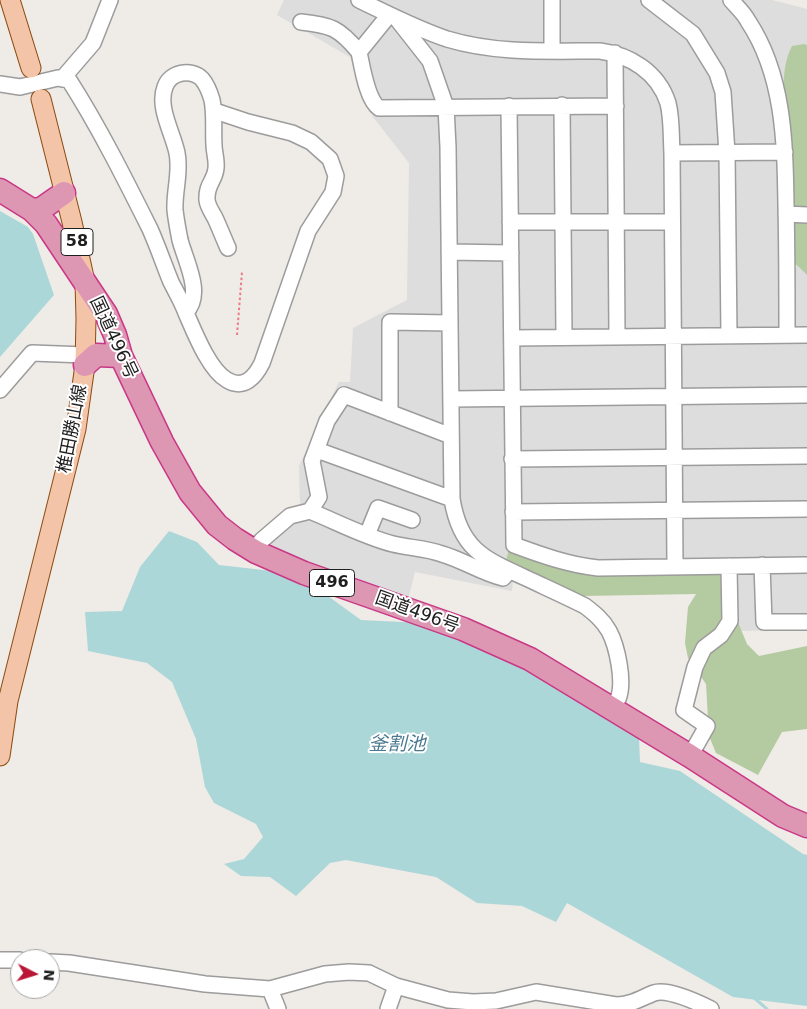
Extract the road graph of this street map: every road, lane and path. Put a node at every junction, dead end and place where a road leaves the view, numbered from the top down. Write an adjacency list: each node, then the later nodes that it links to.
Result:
1 (10, 0): 14 (main road)
2 (110, 0): 15 (street)
3 (359, 0): 7 (street)
4 (552, 0): 10 (street)
5 (649, 0): 25 (street)
6 (731, 0): 23 (street)
7 (392, 16): 9 (street); 11 (street); 13 (street)
8 (301, 22): 11 (street)
9 (447, 39): 10 (street); 13 (street)
10 (552, 51): 12 (street)
11 (358, 52): 21 (street)
12 (615, 53): 20 (street); 24 (street)
13 (430, 61): 21 (street)
14 (31, 68)
15 (62, 79): 16 (street); 40 (street)
16 (0, 84)
17 (41, 99): 27 (main road, 椎田勝山線 / 58)
18 (562, 105): 19 (street); 20 (street); 32 (street)
19 (509, 106): 21 (street); 31 (street)
20 (616, 106): 33 (street)
21 (446, 107): 36 (street)
22 (214, 111): 35 (street); 40 (street); 40 (street)
23 (785, 152): 25 (street); 29 (street)
24 (672, 153): 25 (street); 34 (street)
25 (727, 153): 46 (street)
26 (0, 190): 28 (highway, 国道496号 / 496)
27 (64, 194): 28 (highway); 39 (main road, 椎田勝山線 / 58)
28 (32, 210): 39 (highway, 国道496号 / 496)
29 (786, 214): 30 (street); 43 (street)
30 (807, 215)
31 (510, 222): 32 (street); 37 (street)
32 (563, 222): 33 (street); 47 (street)
33 (616, 222): 34 (street); 48 (street)
34 (672, 222): 45 (street)
35 (228, 248)
36 (449, 252): 37 (street); 41 (street)
37 (511, 253): 49 (street)
38 (242, 272): 42 (path)
39 (85, 282): 50 (highway, 国道496号 / 496); 51 (main road, 椎田勝山線 / 58)
40 (186, 312)
41 (450, 324): 55 (street); 57 (street)
42 (237, 335)
43 (788, 335): 44 (street); 46 (street)
44 (807, 335)
45 (673, 336): 46 (street); 48 (street); 54 (street)
46 (730, 336)
47 (564, 337): 48 (street); 49 (street)
48 (617, 337)
49 (512, 338): 56 (street)
50 (121, 356): 51 (highway); 70 (highway, 国道496号 / 496)
51 (85, 360): 52 (street); 77 (main road, 椎田勝山線 / 58)
52 (0, 390)
53 (807, 395): 54 (street)
54 (674, 396): 56 (street); 61 (street)
55 (451, 399): 56 (street); 58 (street)
56 (511, 399): 62 (street)
57 (390, 413): 58 (street); 59 (street)
58 (451, 436): 63 (street)
59 (318, 450): 63 (street); 65 (street)
60 (807, 456): 61 (street)
61 (674, 457): 62 (street); 66 (street)
62 (512, 459): 67 (street)
63 (452, 499): 75 (street)
64 (807, 509): 66 (street)
65 (310, 511): 69 (street); 70 (street)
66 (675, 511): 67 (street); 73 (street)
67 (512, 512): 73 (street)
68 (412, 520): 69 (street)
69 (367, 535): 75 (street)
70 (254, 550): 78 (highway, 国道496号 / 496)
71 (762, 565): 72 (street); 74 (street); 76 (street)
72 (807, 565)
73 (675, 566): 74 (street)
74 (729, 566): 80 (street)
75 (510, 571): 78 (street)
76 (807, 622)
77 (4, 700): 79 (main road, 椎田勝山線 / 58)
78 (612, 708): 80 (highway, 国道496号 / 496)
79 (0, 756)
80 (690, 756): 81 (highway, 国道496号 / 496)
81 (807, 826)
82 (60, 963): 84 (street)
83 (396, 986): 84 (street); 85 (street); 88 (street)
84 (270, 989): 87 (street)
85 (573, 1004): 86 (street)
86 (626, 1007): 89 (street)
87 (278, 1009)
88 (388, 1009)
89 (712, 1009)

